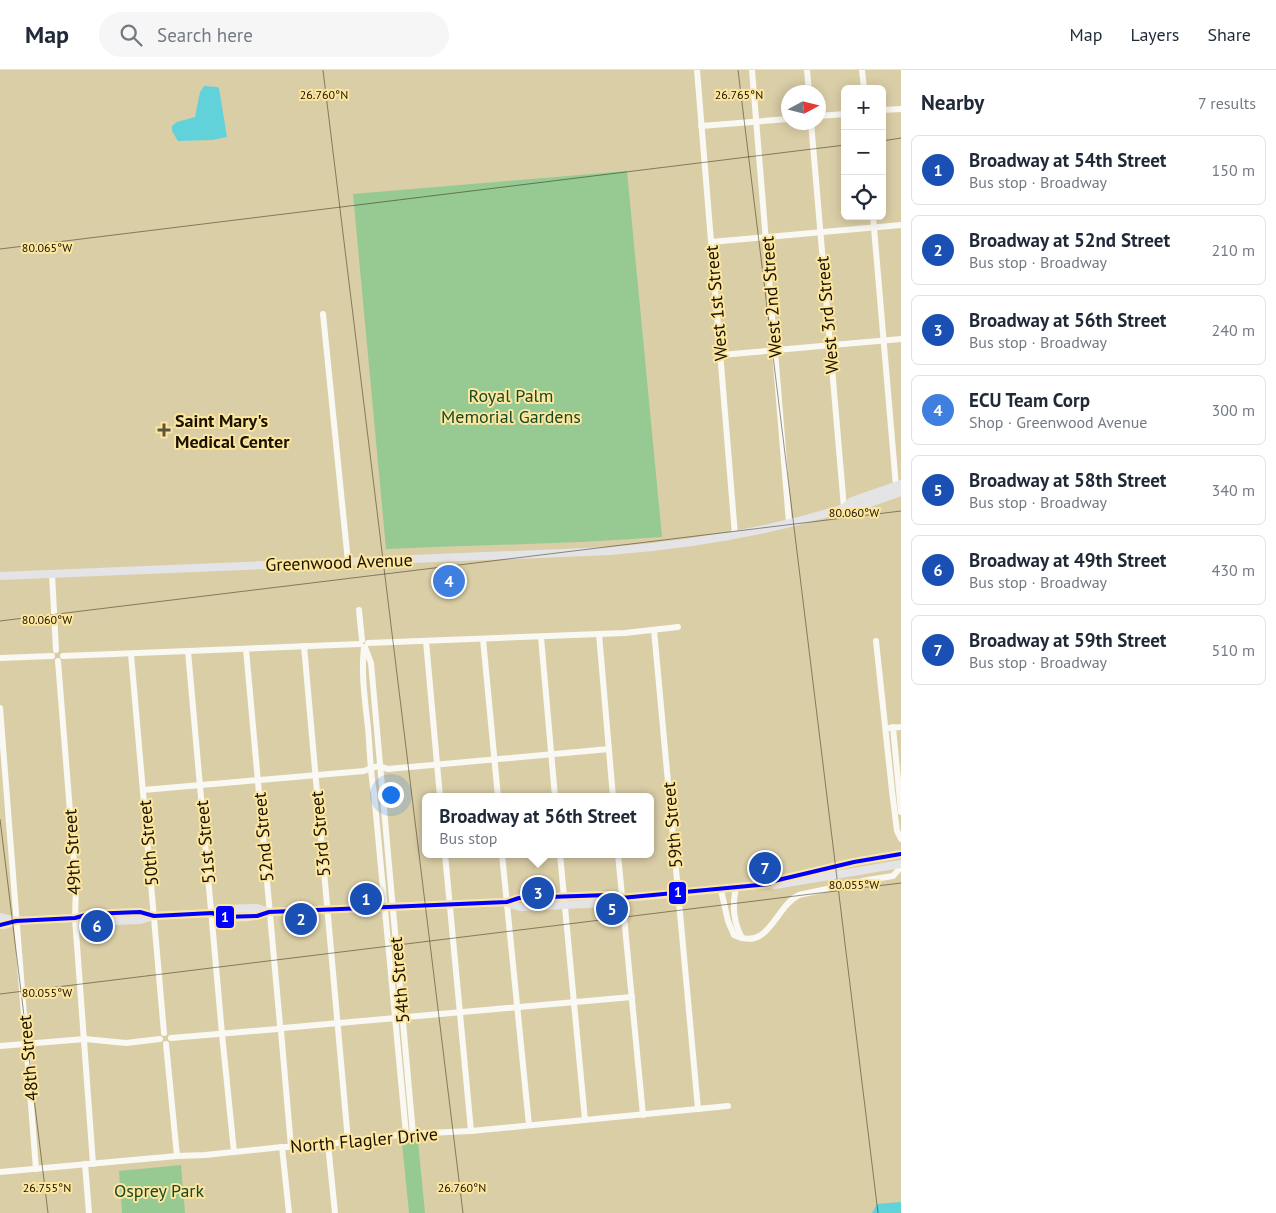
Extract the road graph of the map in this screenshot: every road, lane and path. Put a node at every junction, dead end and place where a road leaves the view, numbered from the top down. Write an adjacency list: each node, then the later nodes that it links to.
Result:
1 (697, 70): 13 (street, West 1st Street)
2 (752, 70): 12 (street, West 2nd Street)
3 (807, 70): 5 (street)
4 (862, 70): 6 (street)
5 (808, 85)
6 (864, 85)
7 (901, 109): 8 (street)
8 (886, 110)
9 (841, 114): 10 (street)
10 (826, 115)
11 (781, 120): 12 (street)
12 (756, 122): 13 (street); 19 (street, West 2nd Street)
13 (701, 126): 20 (street, West 1st Street)
14 (812, 130): 18 (street, West 3rd Street)
15 (873, 220): 17 (street)
16 (901, 225): 17 (street)
17 (874, 227): 18 (street); 23 (street)
18 (821, 232): 19 (street); 24 (street, West 3rd Street)
19 (766, 238): 20 (street); 25 (street, West 2nd Street)
20 (711, 242): 26 (street, West 1st Street)
21 (323, 314): 31 (street)
22 (901, 339): 23 (street)
23 (883, 341): 24 (street); 27 (street)
24 (830, 345): 25 (street); 28 (street, West 3rd Street)
25 (775, 350): 26 (street); 29 (street, West 2nd Street)
26 (721, 355): 30 (street, West 1st Street)
27 (899, 487): 28 (main road, Greenwood Avenue)
28 (844, 508): 29 (main road, Greenwood Avenue)
29 (789, 523): 30 (main road, Greenwood Avenue)
30 (735, 535): 31 (main road, Greenwood Avenue)
31 (348, 562): 32 (main road, Greenwood Avenue)
32 (52, 574): 33 (main road, Greenwood Avenue); 46 (street)
33 (0, 576)
34 (359, 610): 42 (street, 54th Street)
35 (678, 628): 36 (street)
36 (654, 630): 37 (street); 79 (street, 59th Street)
37 (599, 634): 38 (street); 54 (street)
38 (541, 637): 39 (street); 55 (street)
39 (483, 639): 40 (street); 56 (street)
40 (426, 641): 42 (street); 57 (street)
41 (876, 641): 53 (street)
42 (364, 644): 43 (street); 58 (street, 54th Street); 59 (street, 54th Street)
43 (304, 646): 44 (street); 60 (street, 53rd Street)
44 (246, 649): 45 (street); 61 (street, 52nd Street)
45 (188, 651): 47 (street); 62 (street, 51st Street)
46 (54, 653): 48 (street); 49 (street)
47 (131, 654): 49 (street); 63 (street, 50th Street)
48 (0, 658)
49 (61, 658): 90 (street, 49th Street)
50 (0, 708): 91 (street, 48th Street)
51 (901, 726): 52 (street)
52 (893, 727): 53 (street); 68 (street)
53 (886, 728): 69 (street)
54 (609, 749): 55 (street); 67 (street)
55 (552, 754): 56 (street); 66 (street)
56 (495, 759): 57 (street); 65 (street)
57 (437, 764): 58 (street); 64 (street)
58 (383, 769): 59 (street); 84 (street, 54th Street)
59 (369, 770): 60 (street); 84 (street, 54th Street)
60 (315, 775): 61 (street); 85 (street, 53rd Street)
61 (258, 780): 62 (street); 86 (street, 52nd Street)
62 (200, 785): 63 (street); 87 (street, 51st Street)
63 (143, 790): 88 (street, 50th Street)
64 (440, 793)
65 (498, 793)
66 (555, 793)
67 (613, 793)
68 (901, 812)
69 (901, 837)
70 (901, 854): 76 (main road)
71 (445, 858): 83 (street)
72 (502, 858): 82 (street)
73 (560, 858): 81 (street)
74 (618, 858): 80 (street)
75 (901, 866): 76 (main road); 93 (street)
76 (769, 884): 77 (main road)
77 (736, 888): 78 (main road); 93 (street)
78 (721, 890): 79 (main road); 93 (street)
79 (679, 894): 80 (main road); 109 (street, 59th Street)
80 (621, 898): 81 (main road); 94 (street)
81 (564, 901): 82 (main road); 95 (street)
82 (506, 902): 83 (main road); 96 (street)
83 (449, 905): 84 (main road); 97 (street)
84 (388, 907): 85 (main road); 98 (street, 54th Street); 99 (street, 54th Street)
85 (326, 909): 86 (main road); 100 (street, 53rd Street)
86 (269, 912): 87 (main road); 101 (street, 52nd Street)
87 (212, 913): 88 (main road); 102 (street, 51st Street)
88 (154, 916): 90 (main road); 103 (street, 50th Street)
89 (0, 917): 91 (main road)
90 (75, 918): 91 (main road); 104 (street, 49th Street)
91 (16, 921): 92 (main road); 106 (street, 48th Street)
92 (0, 925)
93 (742, 938)
94 (632, 996): 95 (street); 110 (street)
95 (574, 1002): 96 (street); 111 (street)
96 (518, 1007): 97 (street); 112 (street)
97 (460, 1012): 98 (street); 113 (street)
98 (403, 1016): 99 (street); 114 (street, 54th Street)
99 (394, 1017): 100 (street); 114 (street, 54th Street)
100 (338, 1023): 101 (street); 115 (street, 53rd Street)
101 (280, 1028): 102 (street); 118 (street, 52nd Street)
102 (222, 1034): 105 (street); 119 (street, 51st Street)
103 (162, 1036): 104 (street); 105 (street)
104 (84, 1039): 106 (street); 122 (street, 49th Street)
105 (169, 1041): 120 (street)
106 (27, 1043): 107 (street); 123 (street, 48th Street)
107 (0, 1046)
108 (728, 1106): 109 (street, North Flagler Drive)
109 (698, 1109): 110 (street, North Flagler Drive)
110 (643, 1115): 111 (street, North Flagler Drive)
111 (585, 1120): 112 (street, North Flagler Drive)
112 (529, 1125): 113 (street, North Flagler Drive)
113 (471, 1131): 114 (street, North Flagler Drive)
114 (409, 1134): 115 (street, North Flagler Drive)
115 (348, 1141): 116 (street, North Flagler Drive)
116 (328, 1144): 118 (street, North Flagler Drive); 127 (street)
117 (282, 1147): 118 (street, North Flagler Drive); 119 (street, North Flagler Drive); 126 (street)
118 (291, 1147)
119 (234, 1152): 120 (street, North Flagler Drive)
120 (177, 1156): 122 (street, North Flagler Drive)
121 (85, 1164): 122 (street, North Flagler Drive); 123 (street, North Flagler Drive); 125 (street)
122 (94, 1164)
123 (36, 1169): 124 (street, North Flagler Drive)
124 (0, 1172)
125 (89, 1213)
126 (289, 1213)
127 (335, 1213)

